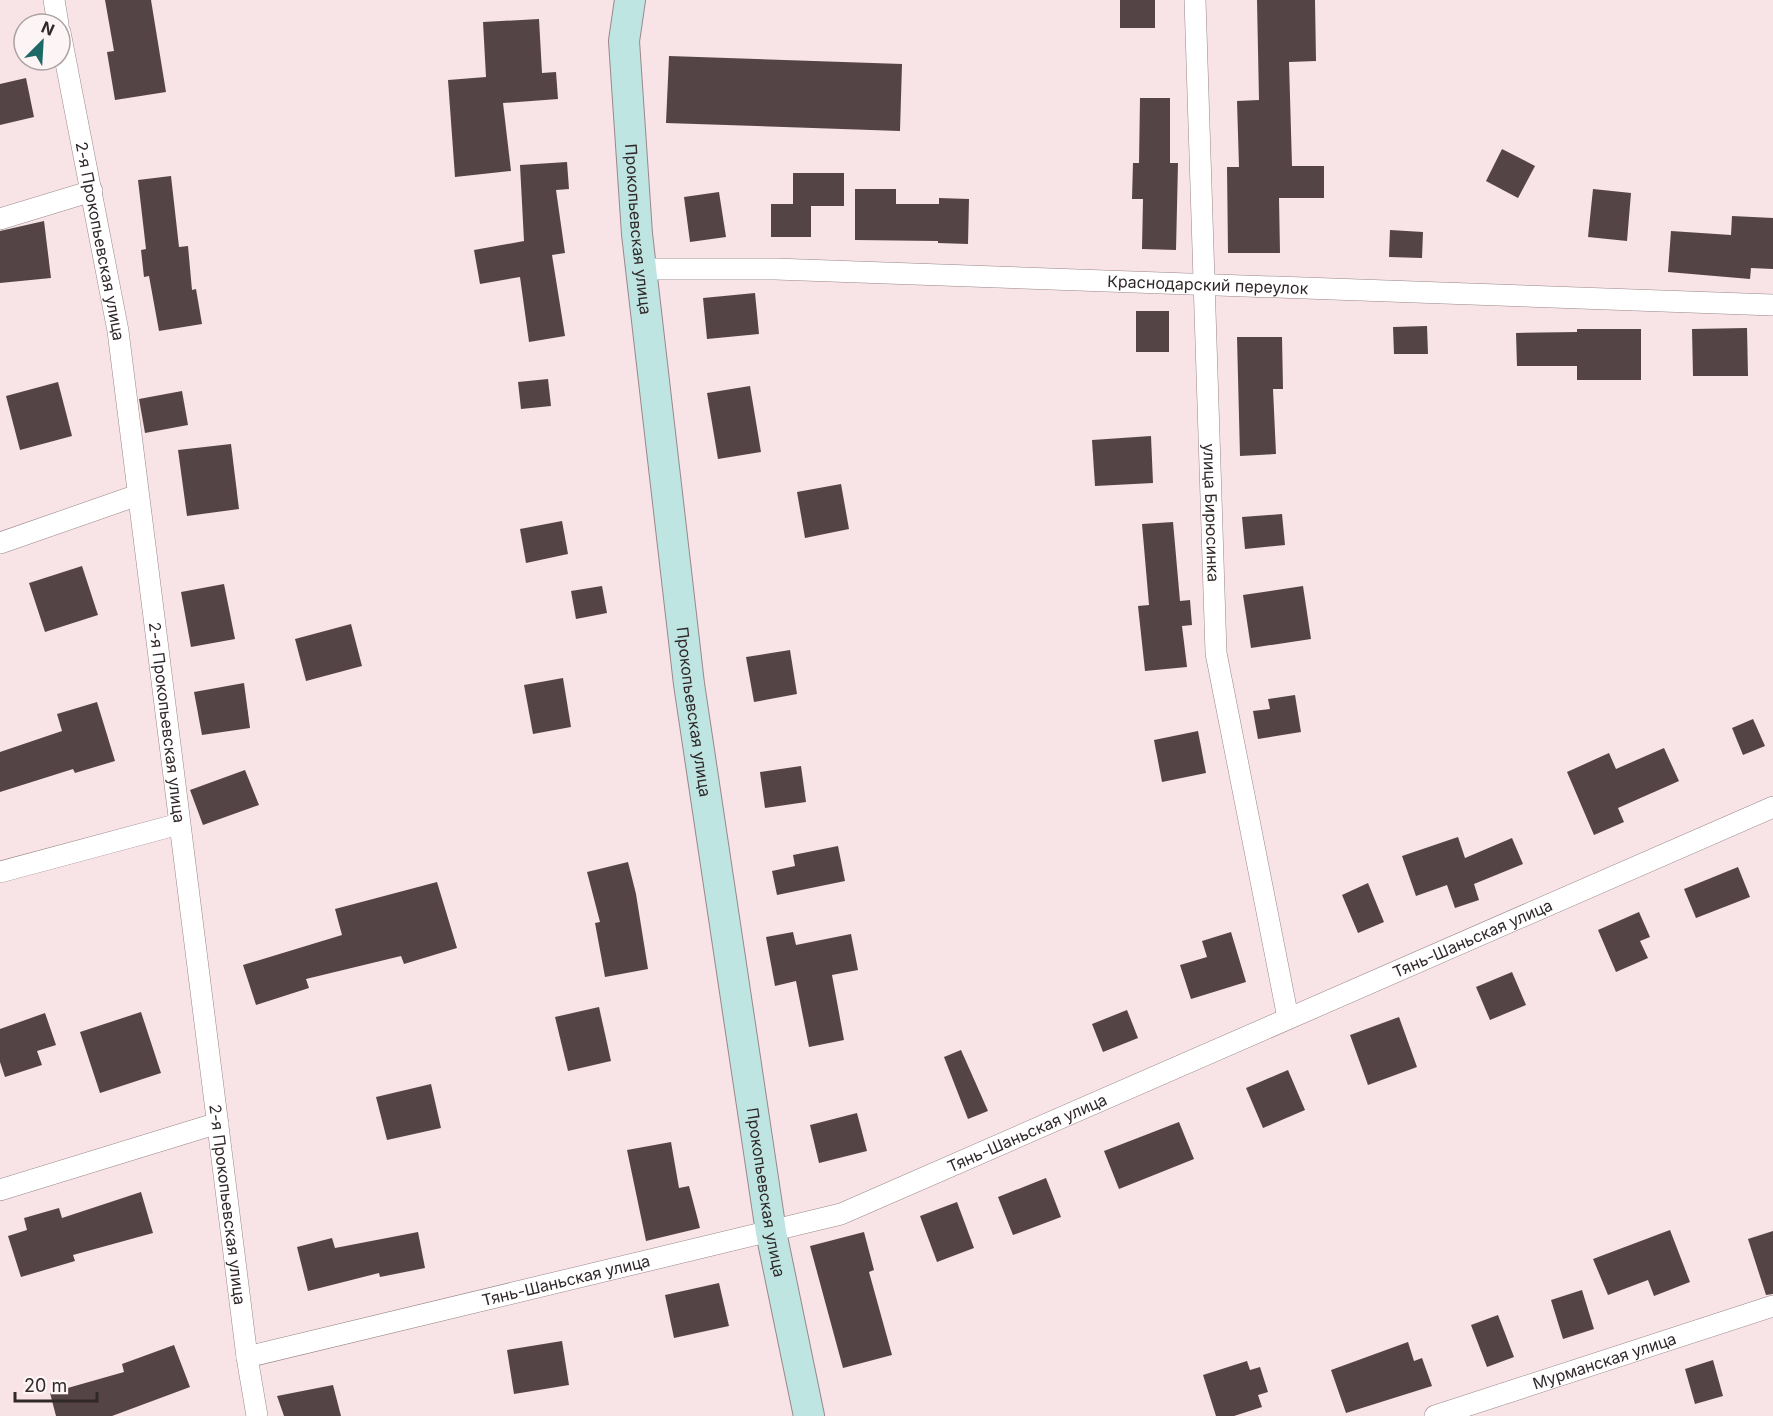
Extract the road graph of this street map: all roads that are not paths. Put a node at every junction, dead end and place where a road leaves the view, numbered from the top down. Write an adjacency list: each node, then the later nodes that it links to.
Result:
1 (630, 0): 6 (main road, Прокопьевская улица)
2 (1195, 0): 7 (street, улица Бирюсинка)
3 (68, 72): 4 (street, 2-я Прокопьевская улица)
4 (92, 191): 5 (street); 9 (street, 2-я Прокопьевская улица)
5 (0, 219)
6 (641, 269): 7 (street, Краснодарский переулок); 17 (main road, Прокопьевская улица)
7 (1203, 283): 8 (street, Краснодарский переулок); 14 (street, улица Бирюсинка)
8 (1773, 305)
9 (138, 495): 10 (street); 12 (street, 2-я Прокопьевская улица)
10 (0, 543)
11 (1773, 807): 14 (street, Тянь-Шаньская улица)
12 (179, 824): 13 (street); 15 (street, 2-я Прокопьевская улица)
13 (0, 872)
14 (1288, 1018): 17 (street, Тянь-Шаньская улица)
15 (218, 1123): 16 (street); 19 (street, 2-я Прокопьевская улица)
16 (0, 1190)
17 (771, 1232): 19 (street, Тянь-Шаньская улица); 21 (main road, Прокопьевская улица)
18 (1773, 1305): 22 (street, Мурманская улица)
19 (247, 1357): 20 (street, 2-я Прокопьевская улица)
20 (256, 1416)
21 (809, 1416)
22 (1436, 1416)

